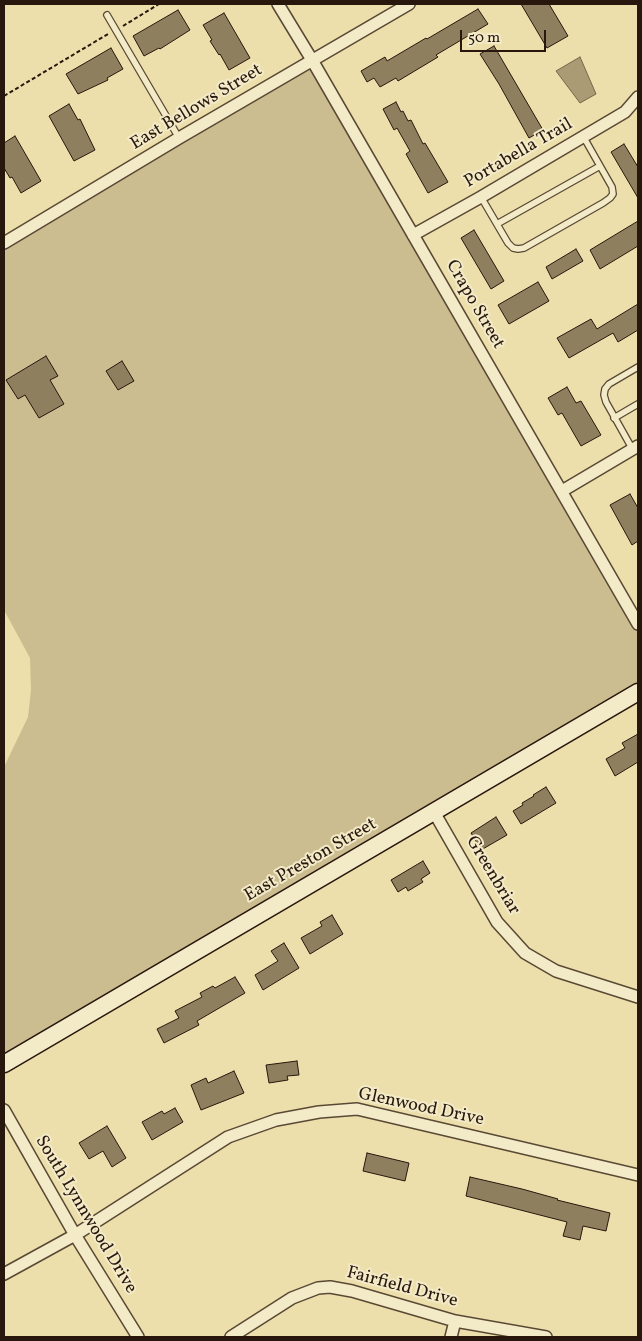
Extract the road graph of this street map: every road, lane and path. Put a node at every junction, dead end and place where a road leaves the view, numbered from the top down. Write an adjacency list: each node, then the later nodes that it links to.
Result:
1 (159, 4): 5 (path)
2 (278, 4): 6 (street, Crapo Street)
3 (409, 4): 6 (street, East Bellows Street)
4 (107, 15): 5 (lane)
5 (116, 30): 7 (path); 10 (lane)
6 (312, 60): 10 (street, East Bellows Street); 14 (street, Crapo Street)
7 (4, 96)
8 (638, 97): 9 (street, Portabella Trail)
9 (583, 136): 11 (lane); 12 (street, Portabella Trail)
10 (180, 138): 15 (street, East Bellows Street)
11 (600, 166): 13 (lane); 13 (lane)
12 (481, 197): 13 (lane); 14 (street, Portabella Trail)
13 (497, 224)
14 (413, 235): 20 (street, Crapo Street)
15 (4, 243)
16 (638, 367): 18 (lane)
17 (638, 404): 18 (lane)
18 (614, 418): 19 (lane)
19 (635, 448): 20 (street)
20 (562, 491): 21 (street, Crapo Street)
21 (638, 624)
22 (638, 692): 23 (street, East Preston Street)
23 (434, 812): 24 (street, Greenbriar); 25 (street, East Preston Street)
24 (638, 997)
25 (4, 1064)
26 (4, 1110): 28 (street, South Lynnwood Drive)
27 (638, 1175): 28 (street, Glenwood Drive)
28 (75, 1235): 29 (street, Glenwood Drive); 31 (street, South Lynnwood Drive)
29 (4, 1274)
30 (455, 1321): 32 (street, Fairfield Drive); 33 (street); 34 (street, Fairfield Drive)
31 (138, 1337)
32 (231, 1337)
33 (450, 1337)
34 (546, 1337)

